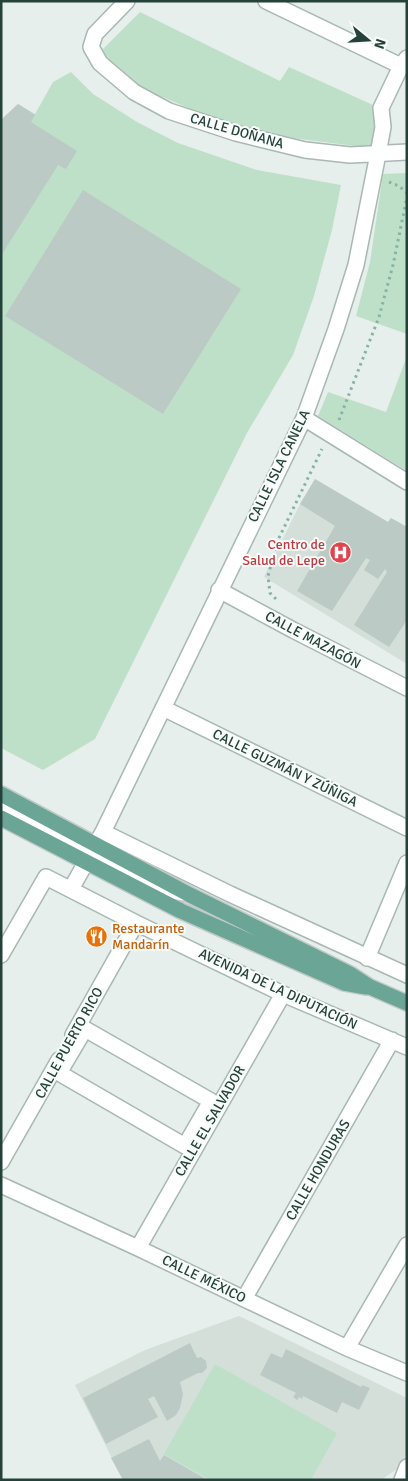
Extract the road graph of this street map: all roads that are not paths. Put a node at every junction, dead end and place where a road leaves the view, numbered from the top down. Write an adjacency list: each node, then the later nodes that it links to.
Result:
1 (127, 1): 5 (street, CALLE DOÑANA)
2 (266, 1): 3 (street, CALLE ISLA CANELA)
3 (404, 62): 5 (street, CALLE ISLA CANELA)
4 (407, 152): 5 (street, CALLE DOÑANA)
5 (378, 154): 6 (street, CALLE ISLA CANELA)
6 (304, 418): 7 (street); 8 (street, CALLE ISLA CANELA)
7 (407, 482)
8 (219, 590): 9 (street, CALLE MAZAGÓN); 10 (street, CALLE ISLA CANELA)
9 (407, 688)
10 (163, 708): 14 (street, CALLE GUZMÁN Y ZÚÑIGA); 15 (street, CALLE ISLA CANELA)
11 (1, 794): 16 (main road)
12 (1, 806): 16 (street)
13 (1, 818): 16 (main road)
14 (407, 828)
15 (103, 832): 16 (street, CALLE ISLA CANELA); 21 (street)
16 (91, 854): 18 (street); 23 (main road); 23 (main road)
17 (407, 863): 21 (street)
18 (71, 889): 19 (street, AVENIDA DE LA DIPUTACIÓN); 20 (street, AVENIDA DE LA DIPUTACIÓN)
19 (136, 923): 24 (street, AVENIDA DE LA DIPUTACIÓN); 29 (street, CALLE PUERTO RICO)
20 (1, 955)
21 (367, 958): 22 (street)
22 (407, 975)
23 (370, 987): 25 (main road)
24 (283, 994): 26 (street, AVENIDA DE LA DIPUTACIÓN); 32 (street, CALLE EL SALVADOR)
25 (407, 1003)
26 (392, 1040): 27 (street, AVENIDA DE LA DIPUTACIÓN); 33 (street, CALLE HONDURAS)
27 (407, 1047)
28 (211, 1101): 28 (street)
29 (1, 1162)
30 (1, 1185): 32 (street, CALLE MÉXICO)
31 (407, 1245): 34 (street)
32 (138, 1248): 33 (street, CALLE MÉXICO)
33 (244, 1299): 34 (street, CALLE MÉXICO)
34 (347, 1348): 35 (street, CALLE MÉXICO)
35 (407, 1373)
36 (407, 1467): 37 (street)
37 (402, 1480)

